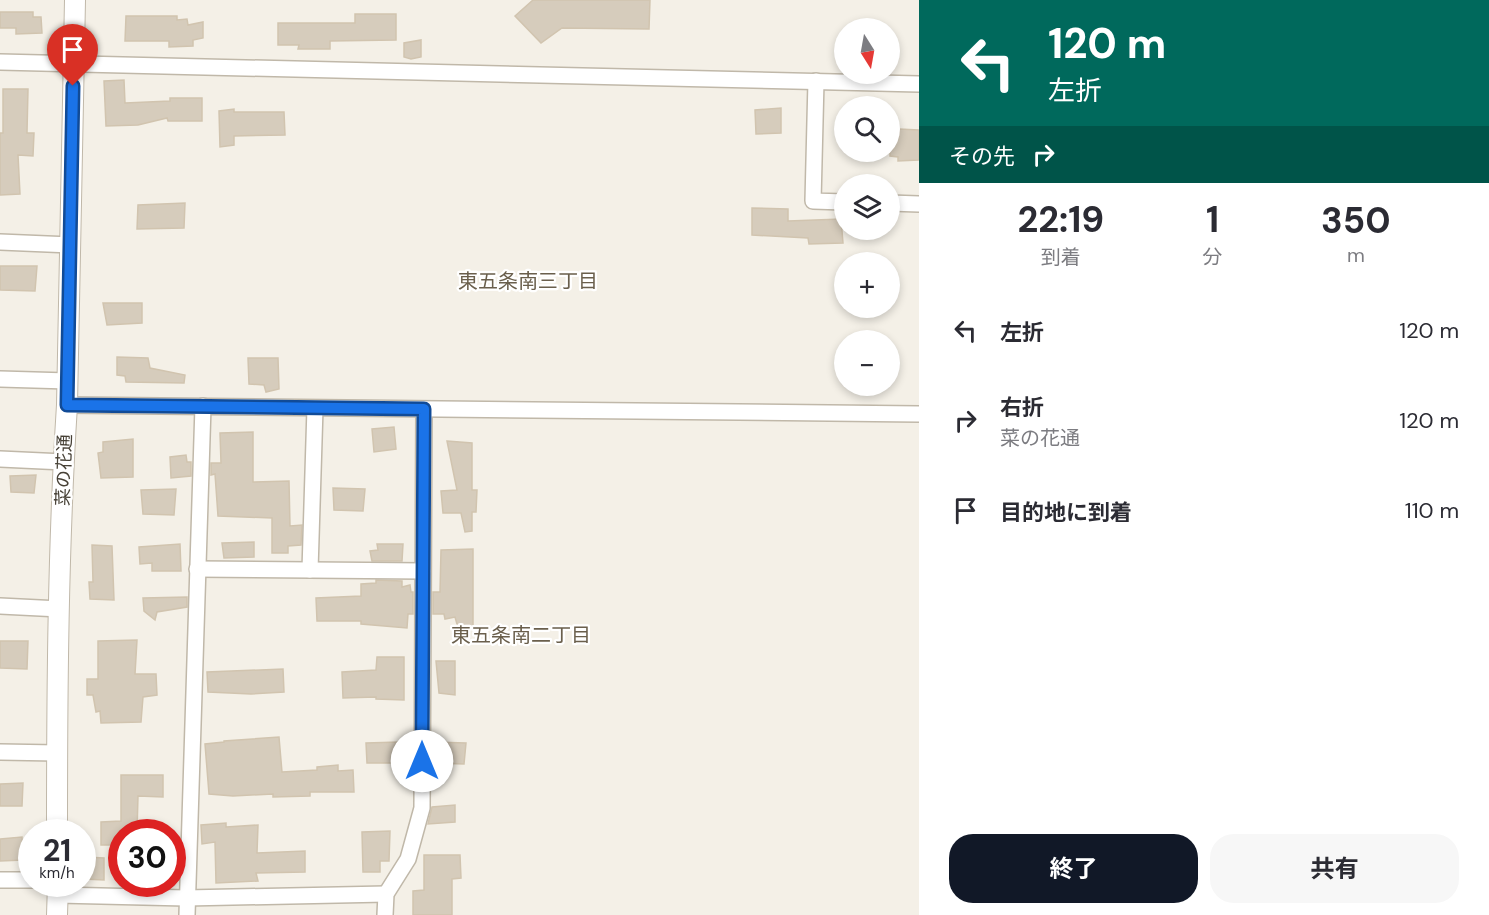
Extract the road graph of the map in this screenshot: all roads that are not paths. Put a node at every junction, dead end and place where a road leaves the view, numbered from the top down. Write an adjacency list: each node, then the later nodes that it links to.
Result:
1 (75, 0): 3 (street, 菜の花通)
2 (0, 62): 3 (street)
3 (74, 63): 4 (street); 10 (street, 菜の花通)
4 (816, 81): 5 (street); 6 (street)
5 (919, 84)
6 (834, 202)
7 (900, 203): 8 (street)
8 (919, 204)
9 (0, 242): 10 (street)
10 (71, 245): 12 (street, 菜の花通)
11 (0, 379): 12 (street)
12 (68, 381): 13 (street, 菜の花通)
13 (67, 405): 14 (street); 19 (street, 菜の花通)
14 (203, 406): 15 (street); 20 (street)
15 (315, 408): 16 (street); 21 (street)
16 (424, 409): 17 (street); 22 (street)
17 (919, 414)
18 (0, 459): 19 (street)
19 (64, 462): 24 (street, 菜の花通)
20 (197, 569): 21 (street); 32 (street)
21 (310, 570): 22 (street)
22 (423, 571): 30 (street)
23 (0, 606): 24 (street)
24 (60, 609): 26 (street, 菜の花通)
25 (0, 752): 26 (street)
26 (57, 753): 27 (street, 菜の花通)
27 (57, 819)
28 (0, 880): 29 (street)
29 (18, 880)
30 (386, 894): 32 (street); 34 (street)
31 (58, 898): 32 (street)
32 (186, 898): 33 (street)
33 (186, 915)
34 (385, 915)

